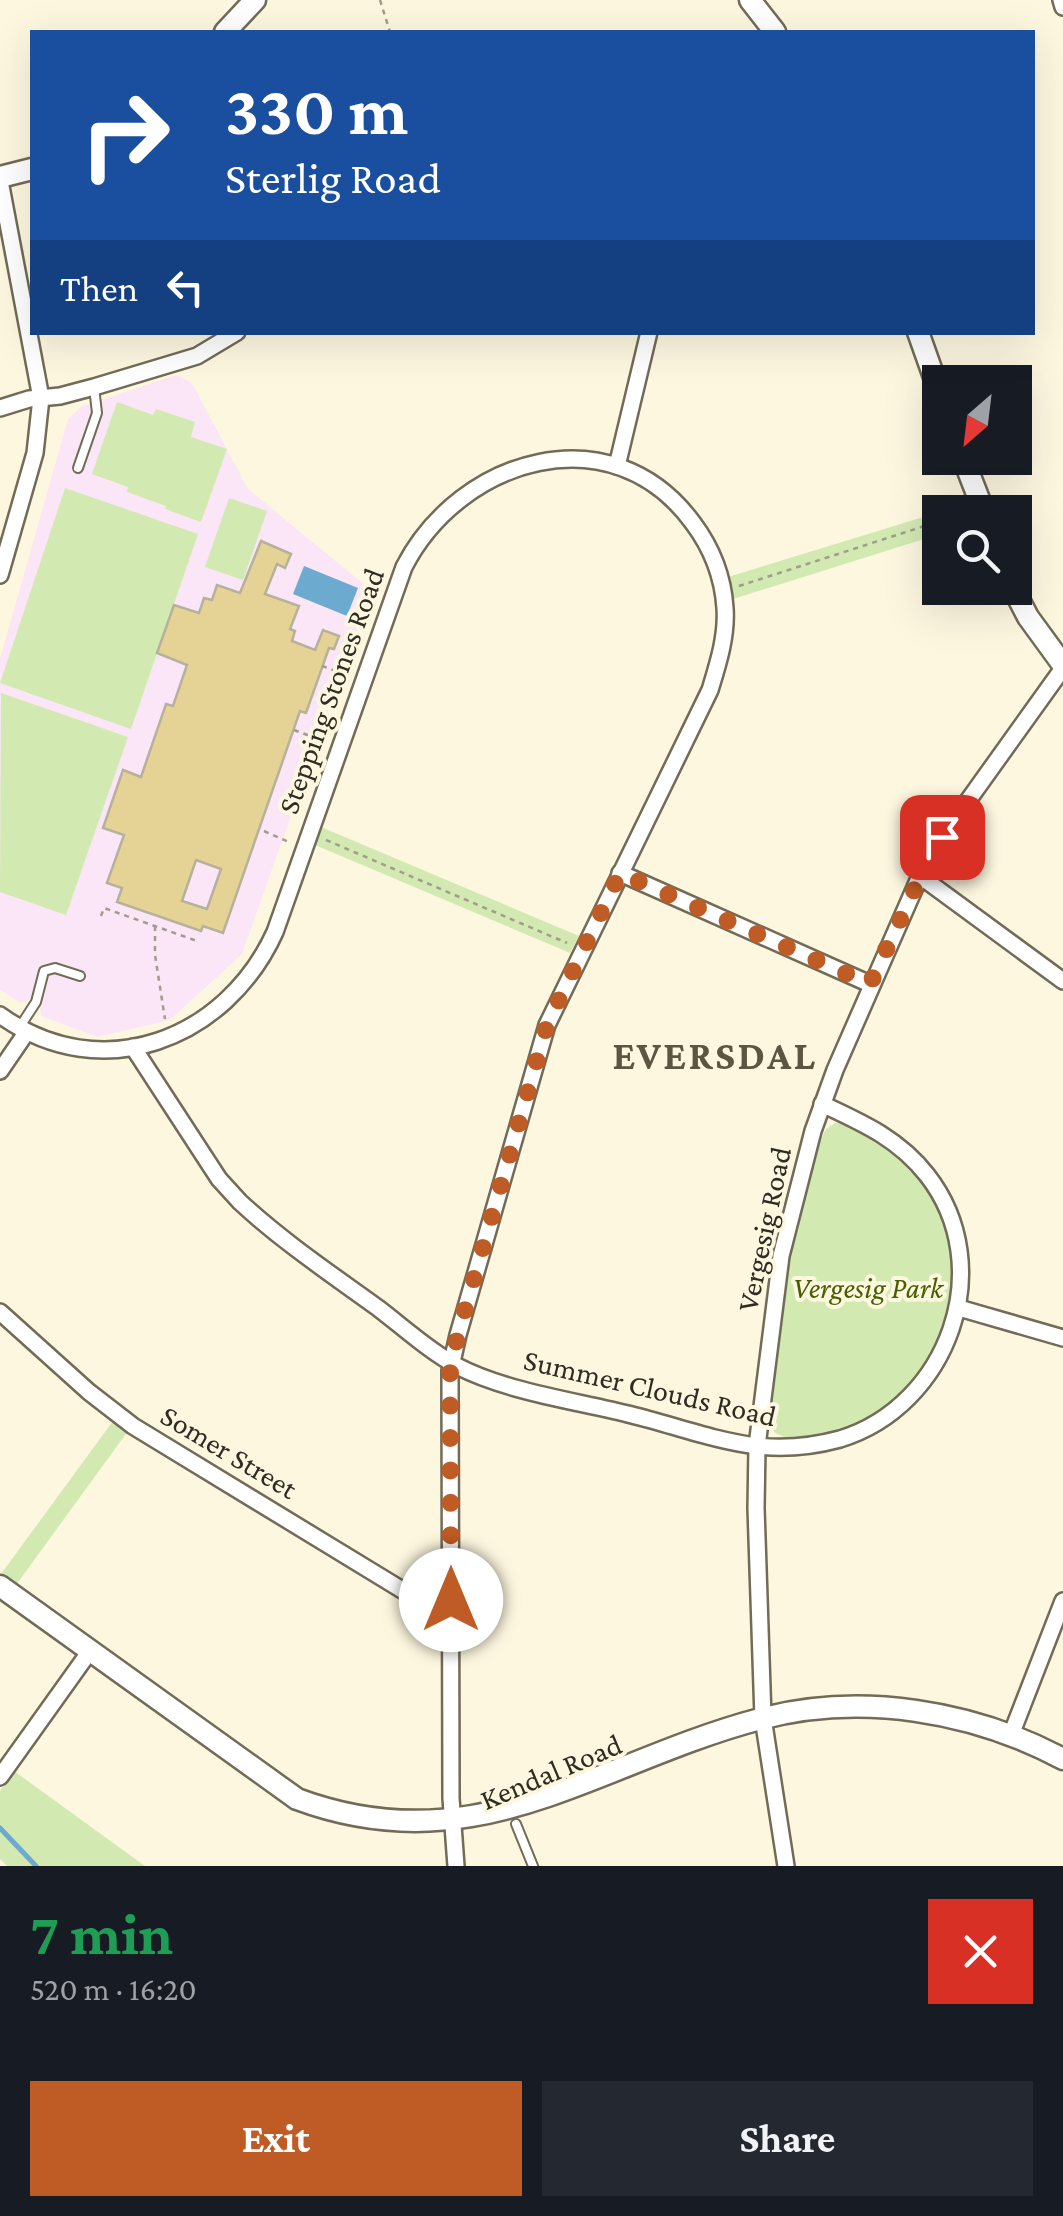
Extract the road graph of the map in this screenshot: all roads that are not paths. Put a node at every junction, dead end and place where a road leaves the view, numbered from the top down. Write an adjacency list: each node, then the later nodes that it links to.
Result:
1 (255, 0): 3 (street)
2 (750, 0): 4 (street)
3 (227, 30)
4 (773, 30)
5 (30, 170): 6 (street)
6 (0, 179): 12 (street)
7 (232, 335): 11 (street)
8 (649, 335): 14 (street)
9 (919, 335): 10 (street)
10 (930, 365)
11 (94, 387): 12 (street); 15 (lane)
12 (41, 398): 13 (street); 16 (street)
13 (0, 408)
14 (617, 466): 19 (street, Stepping Stones Road); 26 (street, Stepping Stones Road)
15 (78, 468)
16 (0, 575)
17 (1022, 605): 18 (street)
18 (1063, 666): 20 (street, Vergesig Road)
19 (620, 873): 23 (street); 32 (street, Stepping Stones Road)
20 (920, 876): 22 (street); 23 (street, Vergesig Road)
21 (80, 976): 25 (lane)
22 (1063, 980)
23 (870, 984): 28 (street, Vergesig Road)
24 (0, 1015): 25 (street, Stepping Stones Road)
25 (22, 1031): 26 (street, Stepping Stones Road); 27 (street)
26 (133, 1048): 32 (street, Summer Clouds Road)
27 (0, 1071)
28 (822, 1104): 29 (street, Summer Clouds Road); 33 (street, Vergesig Road)
29 (959, 1308): 31 (street); 33 (street, Summer Clouds Road)
30 (0, 1312): 35 (street, Somer Street)
31 (1063, 1338)
32 (452, 1363): 33 (street, Summer Clouds Road); 35 (street, Stepping Stones Road)
33 (757, 1446): 38 (street, Vergesig Road)
34 (0, 1586): 37 (street, Kendal Road)
35 (451, 1600): 43 (street, Stepping Stones Road)
36 (1063, 1601): 39 (street)
37 (90, 1651): 41 (street); 43 (street, Kendal Road)
38 (763, 1718): 39 (street, Kendal Road); 42 (street, Kendal Road); 46 (street, Vergesig Road)
39 (1011, 1735): 40 (street, Kendal Road)
40 (1063, 1759)
41 (0, 1777)
42 (516, 1824): 43 (street, Kendal Road); 45 (lane)
43 (454, 1838): 44 (street, Stepping Stones Road)
44 (456, 1866)
45 (533, 1866)
46 (786, 1866)

